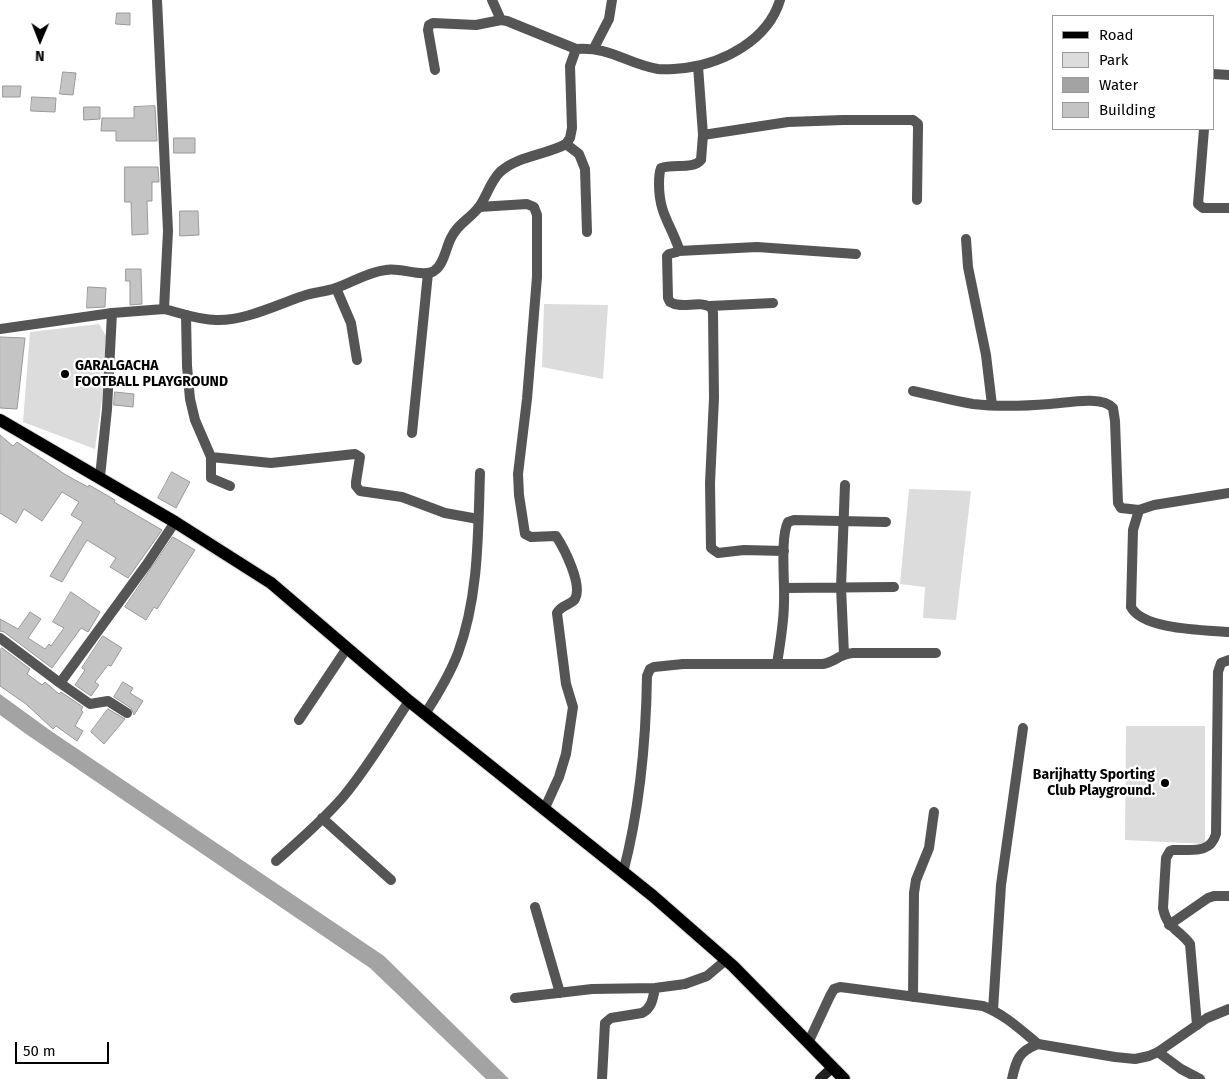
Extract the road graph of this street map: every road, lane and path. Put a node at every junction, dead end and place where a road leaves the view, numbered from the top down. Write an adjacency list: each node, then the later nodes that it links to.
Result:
1 (157, 0): 26 (street)
2 (492, 0): 5 (street)
3 (612, 0): 6 (street)
4 (780, 0): 8 (street)
5 (501, 20): 7 (street); 9 (street)
6 (594, 48): 7 (street); 8 (street)
7 (576, 49): 14 (street)
8 (698, 66): 13 (street)
9 (435, 70)
10 (1214, 74): 11 (street)
11 (1229, 75)
12 (1204, 130): 17 (street)
13 (703, 135): 15 (street); 20 (street)
14 (566, 144): 16 (street); 18 (street)
15 (917, 200)
16 (479, 207): 22 (street); 63 (street)
17 (1229, 208)
18 (586, 232)
19 (966, 239): 32 (street)
20 (679, 251): 21 (street); 25 (street)
21 (856, 254)
22 (428, 273): 23 (street); 34 (street)
23 (336, 288): 28 (street); 30 (street)
24 (773, 303): 25 (street)
25 (710, 306): 46 (street)
26 (164, 308): 27 (street); 28 (street)
27 (112, 313): 29 (street); 37 (street)
28 (186, 315): 35 (street)
29 (0, 329)
30 (357, 360)
31 (913, 391): 32 (street)
32 (992, 405): 41 (street)
33 (0, 420): 37 (main road)
34 (412, 433)
35 (211, 457): 39 (street); 42 (street)
36 (480, 473): 42 (street)
37 (100, 477): 44 (main road)
38 (845, 485): 43 (street)
39 (230, 486)
40 (1229, 493): 41 (street)
41 (1139, 510): 50 (street)
42 (478, 519): 60 (street)
43 (844, 521): 45 (street); 46 (street); 47 (street)
44 (175, 522): 52 (main road); 57 (street)
45 (886, 522)
46 (784, 551): 49 (street)
47 (841, 587): 48 (street); 49 (street); 53 (street)
48 (894, 587)
49 (785, 588): 56 (street)
50 (1229, 632)
51 (0, 638): 57 (street)
52 (347, 648): 58 (main road); 61 (street)
53 (844, 654): 54 (street); 56 (street)
54 (936, 654)
55 (1229, 660): 71 (street)
56 (776, 664): 67 (street)
57 (60, 683): 59 (street)
58 (410, 701): 60 (main road); 65 (street)
59 (127, 714)
60 (425, 714): 63 (main road)
61 (299, 720)
62 (1022, 728): 78 (street)
63 (544, 810): 67 (main road)
64 (934, 812): 75 (street)
65 (322, 818): 66 (street); 68 (street)
66 (276, 861)
67 (623, 873): 72 (main road)
68 (391, 880)
69 (1229, 896): 71 (street)
70 (535, 907): 74 (street)
71 (1169, 925): 79 (street)
72 (726, 960): 73 (street); 80 (main road)
73 (655, 988): 74 (street); 84 (street)
74 (560, 992): 76 (street)
75 (914, 997): 78 (street); 80 (street)
76 (515, 998)
77 (1229, 1009): 79 (street)
78 (993, 1010): 81 (street)
79 (1197, 1025): 82 (street)
80 (809, 1041): 83 (main road)
81 (1038, 1044): 82 (street); 87 (street)
82 (1158, 1052): 88 (street)
83 (833, 1067): 85 (main road); 86 (main road)
84 (602, 1079)
85 (820, 1079)
86 (844, 1079)
87 (1012, 1079)
88 (1200, 1079)

